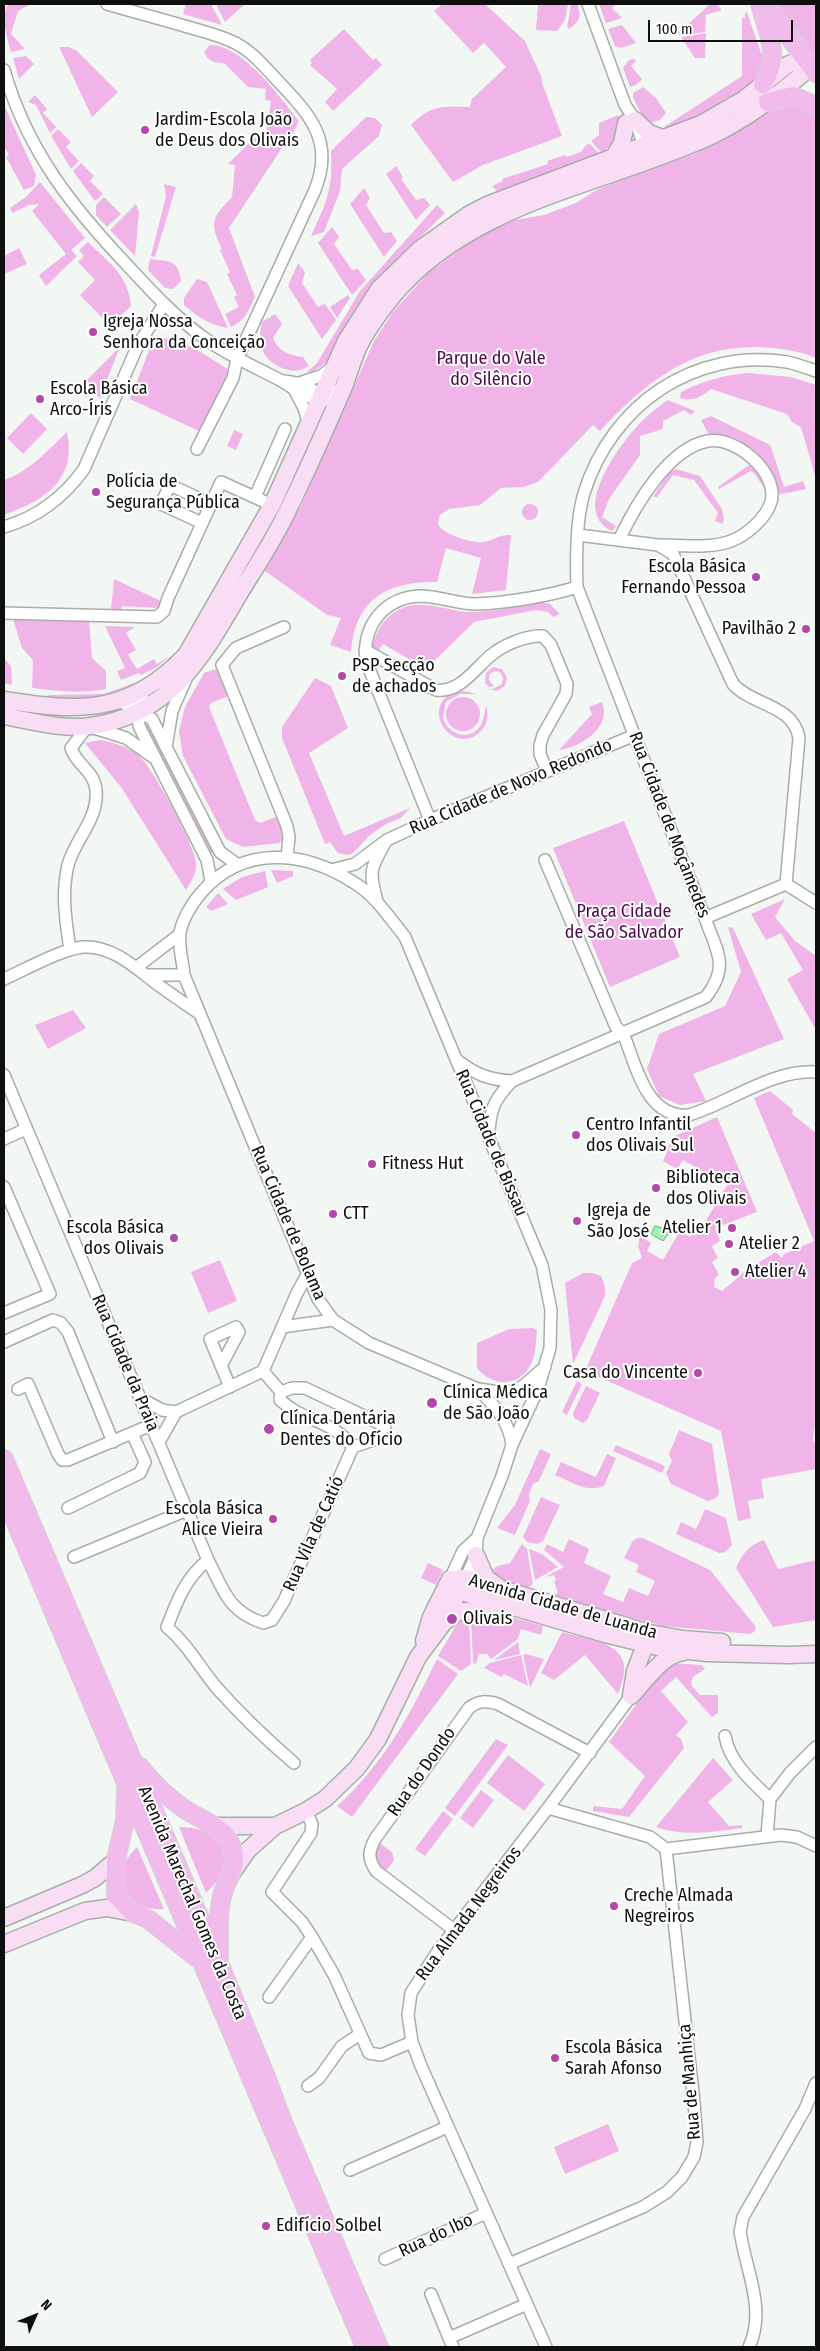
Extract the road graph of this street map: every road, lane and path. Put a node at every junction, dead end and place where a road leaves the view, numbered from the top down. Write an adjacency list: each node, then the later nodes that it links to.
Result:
1 (107, 4): 15 (street)
2 (588, 4): 10 (street)
3 (760, 4): 7 (main road)
4 (765, 4): 5 (main road)
5 (812, 67): 7 (street); 8 (street)
6 (4, 70): 14 (street)
7 (764, 84): 11 (street)
8 (768, 102): 9 (main road); 12 (street)
9 (816, 106)
10 (631, 122): 11 (street); 12 (street); 13 (street)
11 (665, 139): 12 (street)
12 (646, 153): 13 (street); 18 (street)
13 (613, 159): 16 (street)
14 (164, 304): 15 (street); 29 (street)
15 (237, 359): 19 (street); 24 (street)
16 (334, 366): 19 (street); 20 (street)
17 (816, 371): 30 (street, Rua Cidade de Moçâmedes)
18 (344, 385): 20 (street); 21 (street)
19 (297, 387): 20 (street); 22 (street)
20 (321, 398): 21 (street); 22 (street)
21 (329, 416): 37 (street)
22 (309, 425): 27 (street)
23 (285, 429): 25 (street)
24 (198, 449)
25 (255, 497): 26 (street); 27 (street)
26 (211, 504): 28 (street); 28 (street)
27 (272, 505): 38 (street)
28 (202, 523): 34 (street)
29 (4, 527)
30 (578, 535): 31 (street); 33 (street, Rua Cidade de Moçâmedes)
31 (620, 540): 32 (street); 32 (street)
32 (658, 545): 55 (street)
33 (577, 588): 36 (street); 44 (street, Rua Cidade de Moçâmedes)
34 (4, 613)
35 (284, 627): 50 (street)
36 (365, 650): 47 (street); 48 (street)
37 (187, 676): 41 (street); 45 (street)
38 (144, 690): 40 (street); 41 (street)
39 (4, 700): 40 (street)
40 (118, 700): 41 (street)
41 (138, 711): 43 (street); 45 (street); 46 (street)
42 (4, 716): 43 (street)
43 (88, 727): 46 (street); 60 (street)
44 (635, 736): 47 (street, Rua Cidade de Novo Redondo); 58 (street, Rua Cidade de Moçâmedes)
45 (166, 747): 52 (street)
46 (153, 757): 54 (street)
47 (548, 771): 48 (street, Rua Cidade de Novo Redondo)
48 (430, 820): 49 (street, Rua Cidade de Novo Redondo)
49 (388, 840): 53 (street, Rua Cidade de Novo Redondo); 56 (street, Rua Cidade de Novo Redondo)
50 (287, 858): 52 (street, Rua Cidade de Bissau); 53 (street, Rua Cidade de Bissau)
51 (545, 860): 65 (street)
52 (238, 865): 54 (street, Rua Cidade de Bissau)
53 (331, 870): 56 (street, Rua Cidade de Bissau)
54 (211, 881): 59 (street, Rua Cidade de Bissau)
55 (786, 884): 57 (street); 58 (street)
56 (377, 901): 66 (street, Rua Cidade de Bissau)
57 (816, 903)
58 (706, 918): 65 (street, Rua Cidade de Moçâmedes)
59 (180, 934): 61 (street); 62 (street)
60 (70, 950): 61 (street); 63 (street)
61 (142, 971): 62 (street); 64 (street)
62 (184, 975): 64 (street, Rua Cidade de Bolama)
63 (4, 979)
64 (199, 1014): 76 (street, Rua Cidade de Bolama)
65 (622, 1034): 67 (street); 69 (street, Rua Cidade de Moçâmedes)
66 (456, 1058): 69 (street, Rua Cidade de Moçâmedes); 73 (street, Rua Cidade de Bissau)
67 (816, 1072)
68 (4, 1076): 70 (street, Rua Cidade da Praia)
69 (512, 1081): 73 (street, Rua Cidade de Moçâmedes)
70 (15, 1102): 71 (street); 72 (street, Rua Cidade da Praia)
71 (4, 1107)
72 (26, 1129): 74 (street); 88 (street, Rua Cidade da Praia)
73 (489, 1137): 82 (street, Rua Cidade de Bissau)
74 (4, 1139)
75 (4, 1187): 77 (street)
76 (307, 1274): 78 (street, Rua Cidade de Bolama); 79 (street)
77 (4, 1313)
78 (334, 1320): 79 (street); 86 (street, Rua Cidade de Bolama)
79 (282, 1327): 83 (street)
80 (4, 1342): 92 (street)
81 (221, 1366): 84 (street)
82 (545, 1368): 86 (street, Rua Cidade de Bolama); 94 (street, Rua Cidade de Bissau)
83 (263, 1371): 84 (street); 87 (street)
84 (230, 1387): 89 (street)
85 (18, 1389): 92 (street)
86 (478, 1389): 94 (street, Rua Cidade de Bolama)
87 (281, 1392): 95 (street); 95 (street)
88 (140, 1398): 89 (street); 90 (street, Rua Cidade da Praia)
89 (176, 1412): 93 (street)
90 (151, 1425): 91 (street); 93 (street, Rua Cidade da Praia)
91 (132, 1433): 92 (street); 98 (street)
92 (112, 1442)
93 (159, 1442): 99 (street, Rua Cidade da Praia)
94 (512, 1445): 100 (street, Rua Cidade de Bissau)
95 (352, 1446): 106 (street, Rua Vila de Catió)
96 (4, 1459): 118 (main road, Avenida Marechal Gomes da Costa)
97 (4, 1495): 121 (main road, Avenida Marechal Gomes da Costa)
98 (68, 1508)
99 (187, 1510): 102 (street); 103 (street, Rua Cidade da Praia)
100 (478, 1538): 101 (street, Rua Cidade de Bissau); 104 (street, Rua Cidade de Bissau)
101 (476, 1556): 104 (street, Rua Cidade de Bissau); 105 (street)
102 (74, 1557)
103 (208, 1560): 106 (street, Rua Cidade da Praia); 120 (street)
104 (458, 1583): 105 (street, Avenida Cidade de Luanda); 107 (street, Rua Cidade de Bissau); 111 (street, Rua Cidade de Bissau)
105 (508, 1599): 107 (street); 108 (street, Avenida Cidade de Luanda); 109 (street, Avenida Cidade de Luanda)
106 (272, 1620)
107 (442, 1624): 111 (street, Rua Cidade de Bissau)
108 (605, 1634): 109 (street, Avenida Cidade de Luanda); 114 (street)
109 (649, 1641): 110 (street, Avenida Cidade de Luanda); 112 (street, Avenida Cidade de Luanda); 114 (street)
110 (816, 1644)
111 (422, 1649): 124 (street, Rua Cidade de Bissau)
112 (689, 1652): 113 (street, Avenida Cidade de Luanda); 114 (street)
113 (816, 1654)
114 (640, 1676): 115 (street)
115 (630, 1696): 119 (street, Rua Almada Negreiros)
116 (724, 1736): 122 (street)
117 (816, 1747): 122 (street)
118 (127, 1752): 125 (main road); 128 (main road, Avenida Marechal Gomes da Costa)
119 (590, 1753): 123 (street, Rua Almada Negreiros); 137 (street, Rua do Dondo)
120 (294, 1763)
121 (126, 1784): 128 (main road, Avenida Marechal Gomes da Costa); 132 (main road)
122 (770, 1799): 129 (street)
123 (548, 1808): 131 (street); 137 (street, Rua Almada Negreiros)
124 (306, 1812): 127 (street, Rua Cidade de Bissau); 138 (street)
125 (199, 1818): 126 (main road); 128 (main road)
126 (217, 1826): 127 (street, Rua Cidade de Bissau); 133 (main road)
127 (275, 1826): 133 (street, Rua Cidade de Bissau)
128 (152, 1827): 132 (main road); 134 (main road, Avenida Marechal Gomes da Costa)
129 (767, 1836): 130 (street); 131 (street)
130 (816, 1846)
131 (666, 1849): 151 (street, Rua de Manhiça)
132 (118, 1856): 135 (main road); 136 (street)
133 (228, 1881): 134 (main road); 141 (main road)
134 (188, 1911): 135 (main road); 140 (main road, Avenida Marechal Gomes da Costa); 141 (main road, Avenida Marechal Gomes da Costa)
135 (141, 1916): 139 (street); 140 (main road)
136 (4, 1918)
137 (454, 1930): 144 (street, Rua Almada Negreiros)
138 (312, 1937): 142 (street); 143 (street)
139 (4, 1944)
140 (201, 1962): 155 (main road, Avenida Marechal Gomes da Costa)
141 (219, 1963): 156 (main road, Avenida Marechal Gomes da Costa)
142 (269, 1996)
143 (360, 2034): 144 (street); 146 (street)
144 (412, 2042): 147 (street, Rua Almada Negreiros)
145 (816, 2083): 158 (street)
146 (308, 2086)
147 (447, 2127): 148 (street); 149 (street, Rua Almada Negreiros)
148 (350, 2170)
149 (486, 2213): 150 (street, Rua do Ibo); 151 (street, Rua Almada Negreiros)
150 (385, 2259)
151 (509, 2264): 153 (street, Rua Almada Negreiros)
152 (431, 2294): 154 (street)
153 (527, 2304): 154 (street); 157 (street, Rua Almada Negreiros)
154 (451, 2343)
155 (365, 2347)
156 (379, 2347)
157 (546, 2347)
158 (749, 2347)

